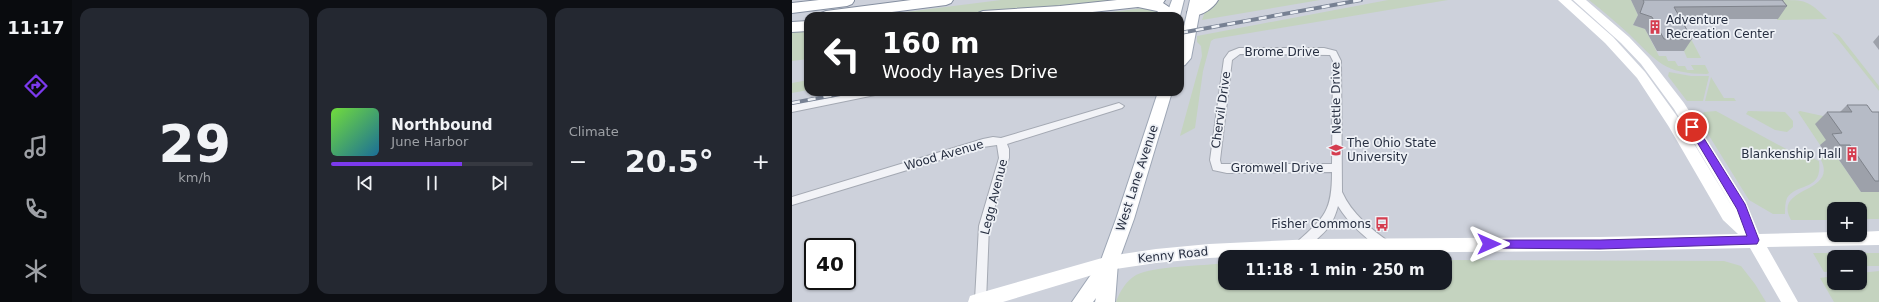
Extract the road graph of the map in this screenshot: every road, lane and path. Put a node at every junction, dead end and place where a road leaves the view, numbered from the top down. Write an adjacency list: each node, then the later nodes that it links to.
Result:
1 (801, 0): 9 (highway)
2 (852, 0): 12 (highway)
3 (946, 0): 13 (highway)
4 (1158, 0): 10 (highway)
5 (1178, 0): 16 (main road)
6 (1211, 0): 11 (highway)
7 (1564, 0): 34 (street)
8 (1579, 0): 34 (street)
9 (792, 1)
10 (1118, 5): 14 (highway); 15 (highway)
11 (1195, 6): 23 (main road)
12 (792, 8)
13 (856, 12)
14 (1044, 12)
15 (1169, 12)
16 (1174, 12)
17 (804, 19): 18 (highway)
18 (792, 21)
19 (804, 26): 20 (highway)
20 (792, 27)
21 (1333, 53): 22 (street, Brome Drive); 30 (street, Nettle Drive)
22 (1232, 54): 29 (street, Chervil Drive)
23 (1184, 58)
24 (854, 96): 27 (street)
25 (1164, 96): 37 (main road, West Lane Avenue)
26 (1119, 106): 28 (street, Wood Avenue)
27 (792, 108)
28 (1001, 142): 32 (street, Wood Avenue); 38 (street, Legg Avenue)
29 (1217, 167): 30 (street, Gromwell Drive)
30 (1337, 168): 31 (street, Nettle Drive)
31 (1337, 192): 35 (street, Nettle Drive); 36 (street, Nettle Drive)
32 (792, 201)
33 (1879, 238): 34 (street, Kenny Road)
34 (1754, 240): 36 (street, Kenny Road); 41 (street)
35 (1301, 246): 36 (street, Kenny Road); 37 (street, Kenny Road)
36 (1385, 246)
37 (1109, 263): 38 (street, Kenny Road); 39 (main road, West Lane Avenue); 40 (main road, West Lane Avenue)
38 (979, 301)
39 (1082, 302)
40 (1105, 302)
41 (1790, 302)

